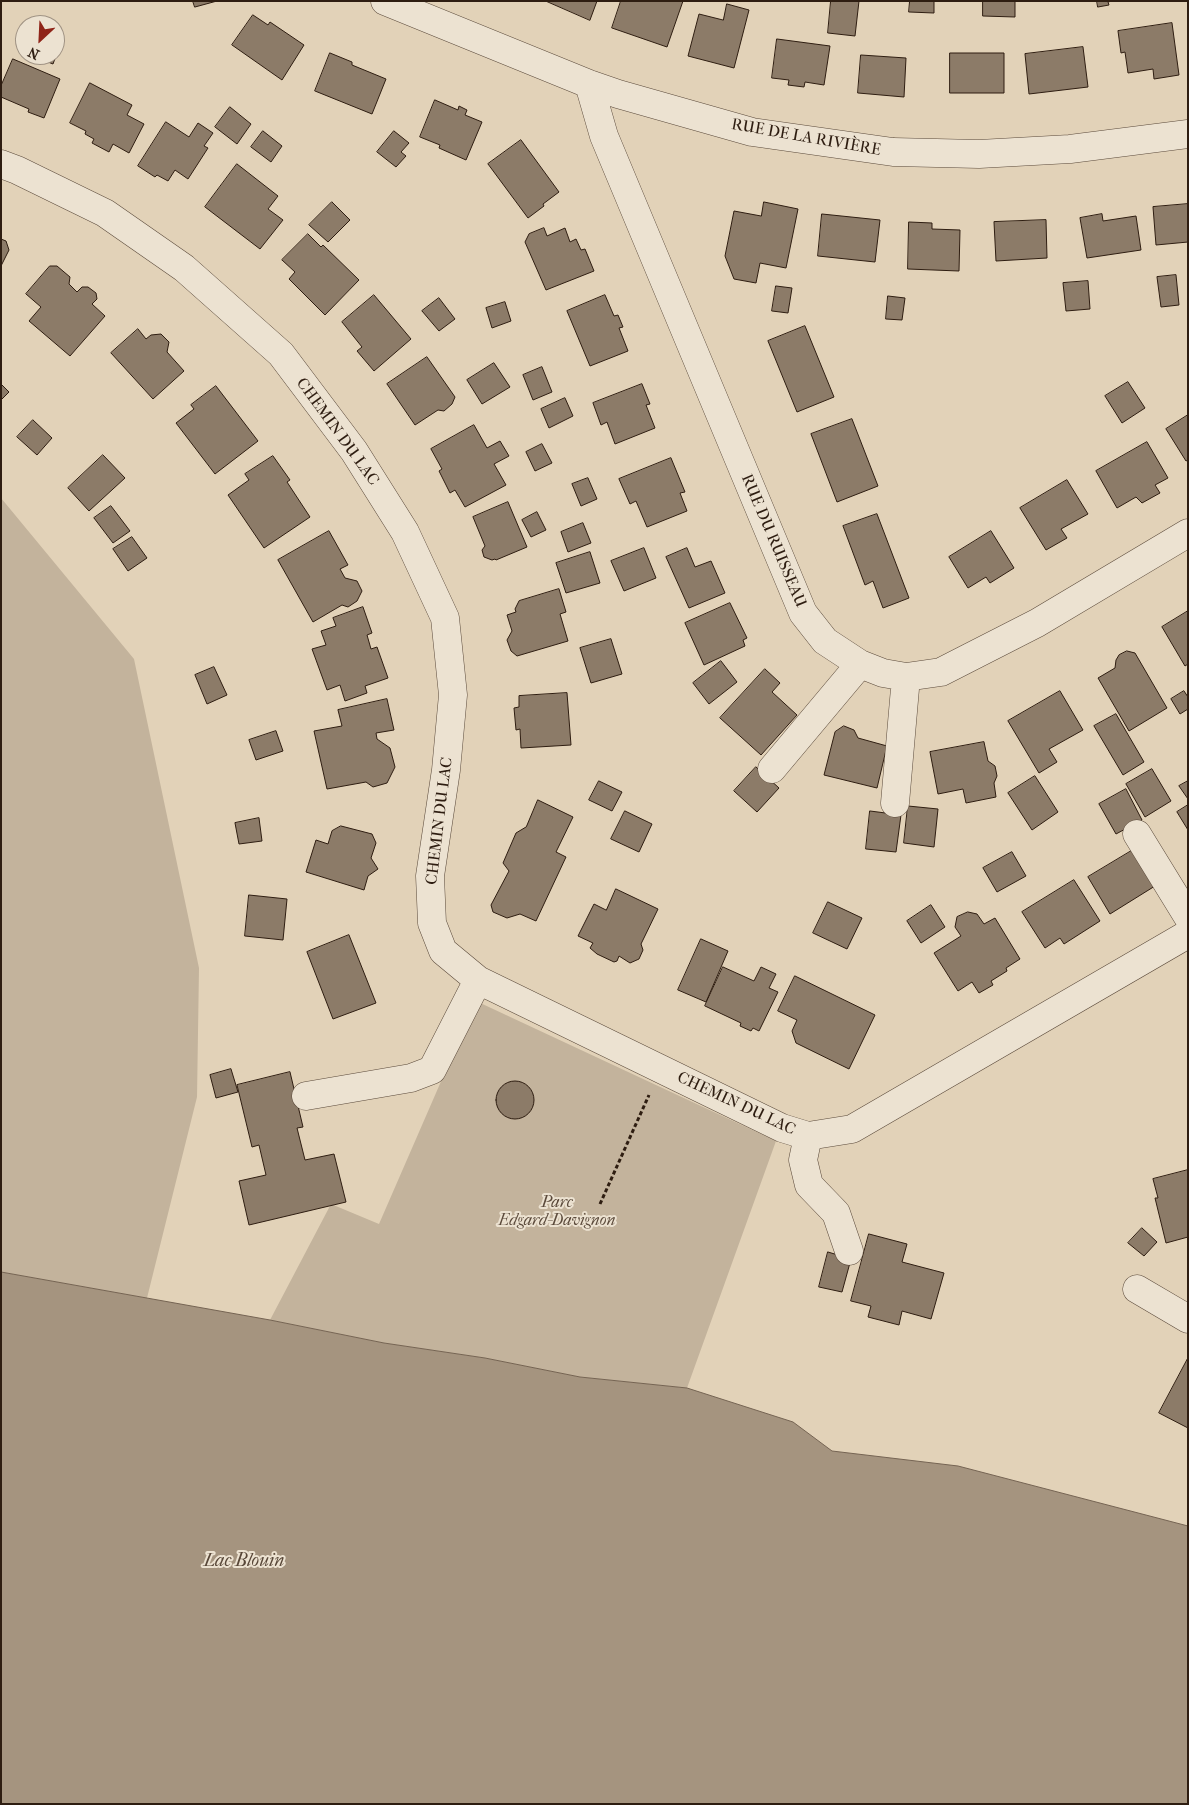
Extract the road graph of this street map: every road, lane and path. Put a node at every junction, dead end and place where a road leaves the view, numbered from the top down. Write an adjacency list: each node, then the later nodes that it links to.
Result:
1 (385, 1): 2 (street, RUE DE LA RIVIÈRE)
2 (589, 84): 3 (street, RUE DE LA RIVIÈRE); 6 (street, RUE DU RUISSEAU)
3 (1188, 134)
4 (1, 164): 13 (street, CHEMIN DU LAC)
5 (1188, 533): 7 (street, RUE DU RUISSEAU)
6 (860, 664): 7 (street, RUE DU RUISSEAU); 8 (street)
7 (906, 677): 9 (street)
8 (772, 769)
9 (895, 803)
10 (1138, 834): 11 (street)
11 (1188, 916)
12 (1188, 934): 16 (street, CHEMIN DU LAC)
13 (478, 980): 14 (street, CHEMIN DU LAC); 15 (street)
14 (661, 1069): 16 (street, CHEMIN DU LAC); 17 (path)
15 (306, 1096)
16 (808, 1136): 18 (street)
17 (600, 1204)
18 (849, 1251)
19 (1136, 1290): 20 (street)
20 (1188, 1319)

